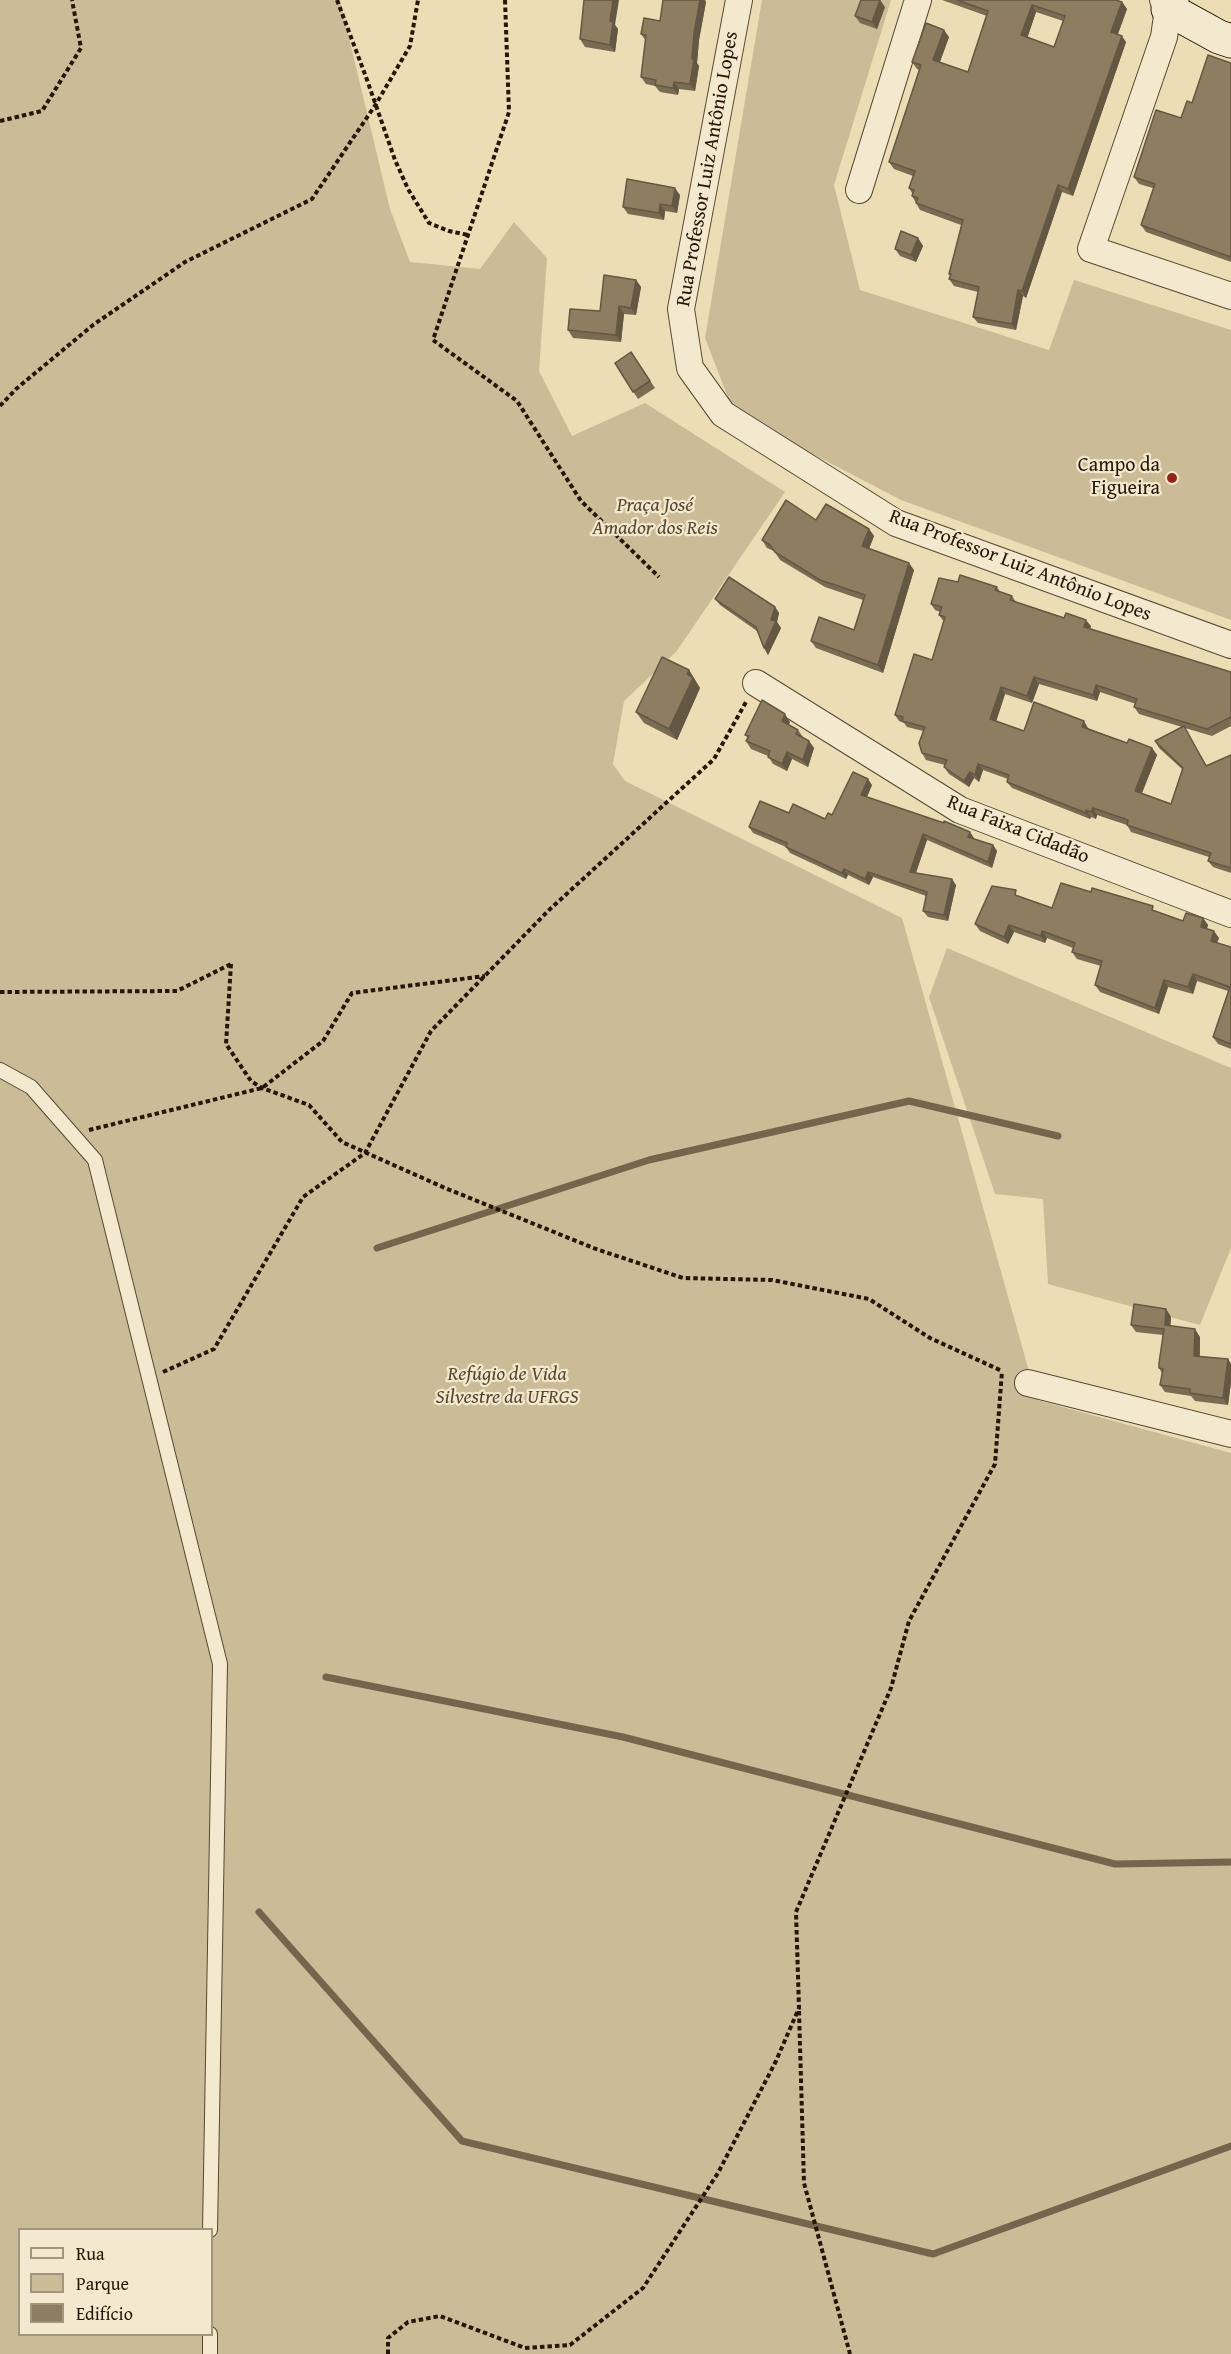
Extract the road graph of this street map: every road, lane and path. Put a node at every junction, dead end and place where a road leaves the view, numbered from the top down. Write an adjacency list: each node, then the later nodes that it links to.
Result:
1 (72, 0): 10 (path)
2 (337, 0): 9 (path)
3 (418, 0): 9 (path)
4 (505, 0): 12 (path)
5 (739, 0): 16 (street, Rua Professor Luiz Antônio Lopes)
6 (918, 0): 11 (street)
7 (1177, 11): 8 (street); 13 (street)
8 (1231, 41)
9 (376, 104): 12 (path); 14 (path)
10 (0, 121)
11 (858, 190)
12 (468, 235): 15 (path)
13 (1231, 296)
14 (0, 406)
15 (659, 577)
16 (1231, 645)
17 (756, 683): 18 (street, Rua Faixa Cidadão); 19 (path)
18 (1231, 914)
19 (485, 976): 22 (path); 24 (path)
20 (0, 993): 22 (path)
21 (0, 1070): 23 (lane)
22 (262, 1088): 23 (path); 24 (path)
23 (75, 1138): 26 (lane)
24 (365, 1153): 25 (path); 26 (path)
25 (1002, 1371): 27 (path); 29 (path)
26 (149, 1378): 30 (lane)
27 (1028, 1383): 28 (street)
28 (1231, 1434)
29 (799, 2008): 33 (path); 34 (path)
30 (210, 2228)
31 (210, 2336): 32 (lane)
32 (210, 2354)
33 (388, 2354)
34 (850, 2354)

